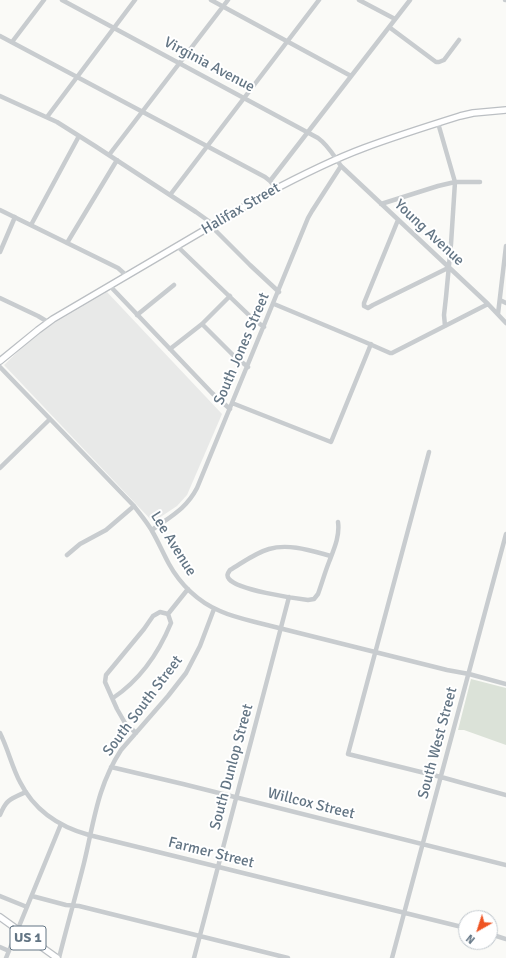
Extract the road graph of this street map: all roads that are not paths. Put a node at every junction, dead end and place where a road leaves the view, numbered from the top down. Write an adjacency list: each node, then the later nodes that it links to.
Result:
1 (44, 0): 16 (street)
2 (62, 0): 12 (street, Virginia Avenue)
3 (135, 0): 12 (street)
4 (211, 0): 9 (street)
5 (228, 0): 9 (street)
6 (318, 0): 15 (street)
7 (359, 0): 10 (street)
8 (410, 0): 10 (street)
9 (223, 6): 15 (street); 17 (street)
10 (395, 19): 11 (street)
11 (389, 27): 14 (street); 18 (street)
12 (114, 28): 17 (street, Virginia Avenue); 19 (street)
13 (0, 36): 16 (street)
14 (459, 40)
15 (287, 41): 18 (street); 21 (street)
16 (12, 42): 19 (street)
17 (180, 64): 21 (street, Virginia Avenue); 23 (street)
18 (351, 76): 26 (street)
19 (77, 77): 23 (street); 24 (street)
20 (0, 96): 24 (street)
21 (244, 98): 26 (street, Virginia Avenue); 28 (street)
22 (506, 110): 25 (main road, Halifax Street)
23 (142, 112): 28 (street); 29 (street)
24 (47, 117): 27 (street)
25 (438, 123): 30 (main road, Halifax Street); 34 (street)
26 (308, 132): 30 (street, Virginia Avenue); 33 (street)
27 (79, 136): 29 (street); 42 (street)
28 (207, 146): 33 (street); 37 (street)
29 (109, 155): 31 (street)
30 (336, 159): 32 (street, Young Avenue); 36 (main road, Halifax Street)
31 (116, 160): 37 (street); 44 (street)
32 (341, 166): 38 (street, Young Avenue); 52 (street, South Jones Street)
33 (270, 181): 36 (street)
34 (455, 182): 35 (street); 38 (street); 48 (street)
35 (480, 182)
36 (276, 188): 43 (main road, Halifax Street)
37 (170, 195): 43 (street)
38 (381, 204): 41 (street, Young Avenue)
39 (0, 210): 40 (street)
40 (15, 217): 42 (street); 47 (street)
41 (398, 220): 48 (street, Young Avenue); 48 (street)
42 (31, 225): 44 (street)
43 (212, 226): 45 (main road, Halifax Street); 52 (street)
44 (67, 243): 49 (street)
45 (177, 246): 49 (main road, Halifax Street); 53 (street)
46 (506, 246): 55 (street)
47 (0, 252)
48 (448, 268): 58 (street, Young Avenue); 64 (street)
49 (127, 276): 50 (main road, Halifax Street)
50 (110, 286): 60 (street); 61 (main road, Halifax Street)
51 (174, 286): 60 (street)
52 (278, 292): 57 (street, South Jones Street)
53 (230, 296): 63 (street); 65 (street)
54 (0, 298): 61 (street)
55 (500, 300): 56 (street); 59 (street)
56 (506, 303)
57 (274, 304): 65 (street, South Jones Street); 66 (street)
58 (488, 304): 59 (street, Young Avenue); 64 (street)
59 (498, 314): 62 (street, Young Avenue)
60 (137, 315): 67 (street)
61 (48, 322): 68 (main road, Halifax Street)
62 (506, 323)
63 (202, 324): 67 (street); 70 (street)
64 (445, 326): 66 (street)
65 (264, 327): 70 (street, South Jones Street)
66 (371, 344): 71 (street)
67 (170, 349): 72 (street)
68 (0, 361)
69 (0, 367): 73 (street, Lee Avenue)
70 (248, 367): 71 (street, South Jones Street)
71 (232, 403): 72 (street, South Jones Street)
72 (230, 409): 78 (street, South Jones Street)
73 (50, 419): 75 (street); 76 (street, Lee Avenue)
74 (429, 452): 87 (street)
75 (0, 468)
76 (134, 506): 78 (street, Lee Avenue); 80 (street)
77 (338, 522): 81 (street)
78 (152, 530): 82 (street, Lee Avenue)
79 (506, 534): 88 (street, South West Street)
80 (67, 555)
81 (331, 556): 83 (street); 83 (street)
82 (188, 589): 84 (street, Lee Avenue); 85 (street)
83 (289, 597): 86 (street, South Dunlop Street)
84 (214, 609): 86 (street, Lee Avenue); 92 (street, South South Street)
85 (168, 614): 90 (street); 90 (street)
86 (281, 628): 87 (street, Lee Avenue); 97 (street, South Dunlop Street)
87 (375, 652): 88 (street, Lee Avenue); 94 (street)
88 (468, 674): 89 (street, Lee Avenue); 94 (street, South West Street)
89 (506, 684)
90 (113, 698): 92 (street)
91 (0, 733): 95 (street, Farmer Street)
92 (136, 733): 93 (street, South South Street)
93 (111, 767): 97 (street, Willcox Street); 101 (street, South South Street)
94 (441, 777): 96 (street); 102 (street, South West Street)
95 (26, 792): 98 (street); 100 (street, Farmer Street)
96 (506, 795)
97 (236, 797): 102 (street, Willcox Street); 104 (street, South Dunlop Street)
98 (2, 805): 99 (street)
99 (0, 815)
100 (61, 824): 101 (street, Farmer Street); 106 (street)
101 (89, 835): 104 (street, Farmer Street); 107 (street, South South Street)
102 (423, 844): 103 (street, Willcox Street); 109 (street, South West Street)
103 (506, 865)
104 (218, 867): 109 (street, Farmer Street); 113 (street, South Dunlop Street)
105 (0, 896): 108 (street)
106 (32, 896): 107 (street); 108 (street)
107 (72, 906): 113 (street); 117 (street, South South Street)
108 (27, 907): 112 (street)
109 (404, 913): 111 (street, Farmer Street); 120 (street, South West Street)
110 (0, 917): 112 (main road, US 1)
111 (458, 926)
112 (18, 930): 115 (street); 117 (main road, US 1)
113 (200, 936): 118 (street, South Dunlop Street); 119 (street)
114 (0, 947): 115 (street)
115 (9, 951): 116 (street)
116 (6, 958)
117 (58, 958)
118 (194, 958)
119 (288, 958)
120 (392, 958)

